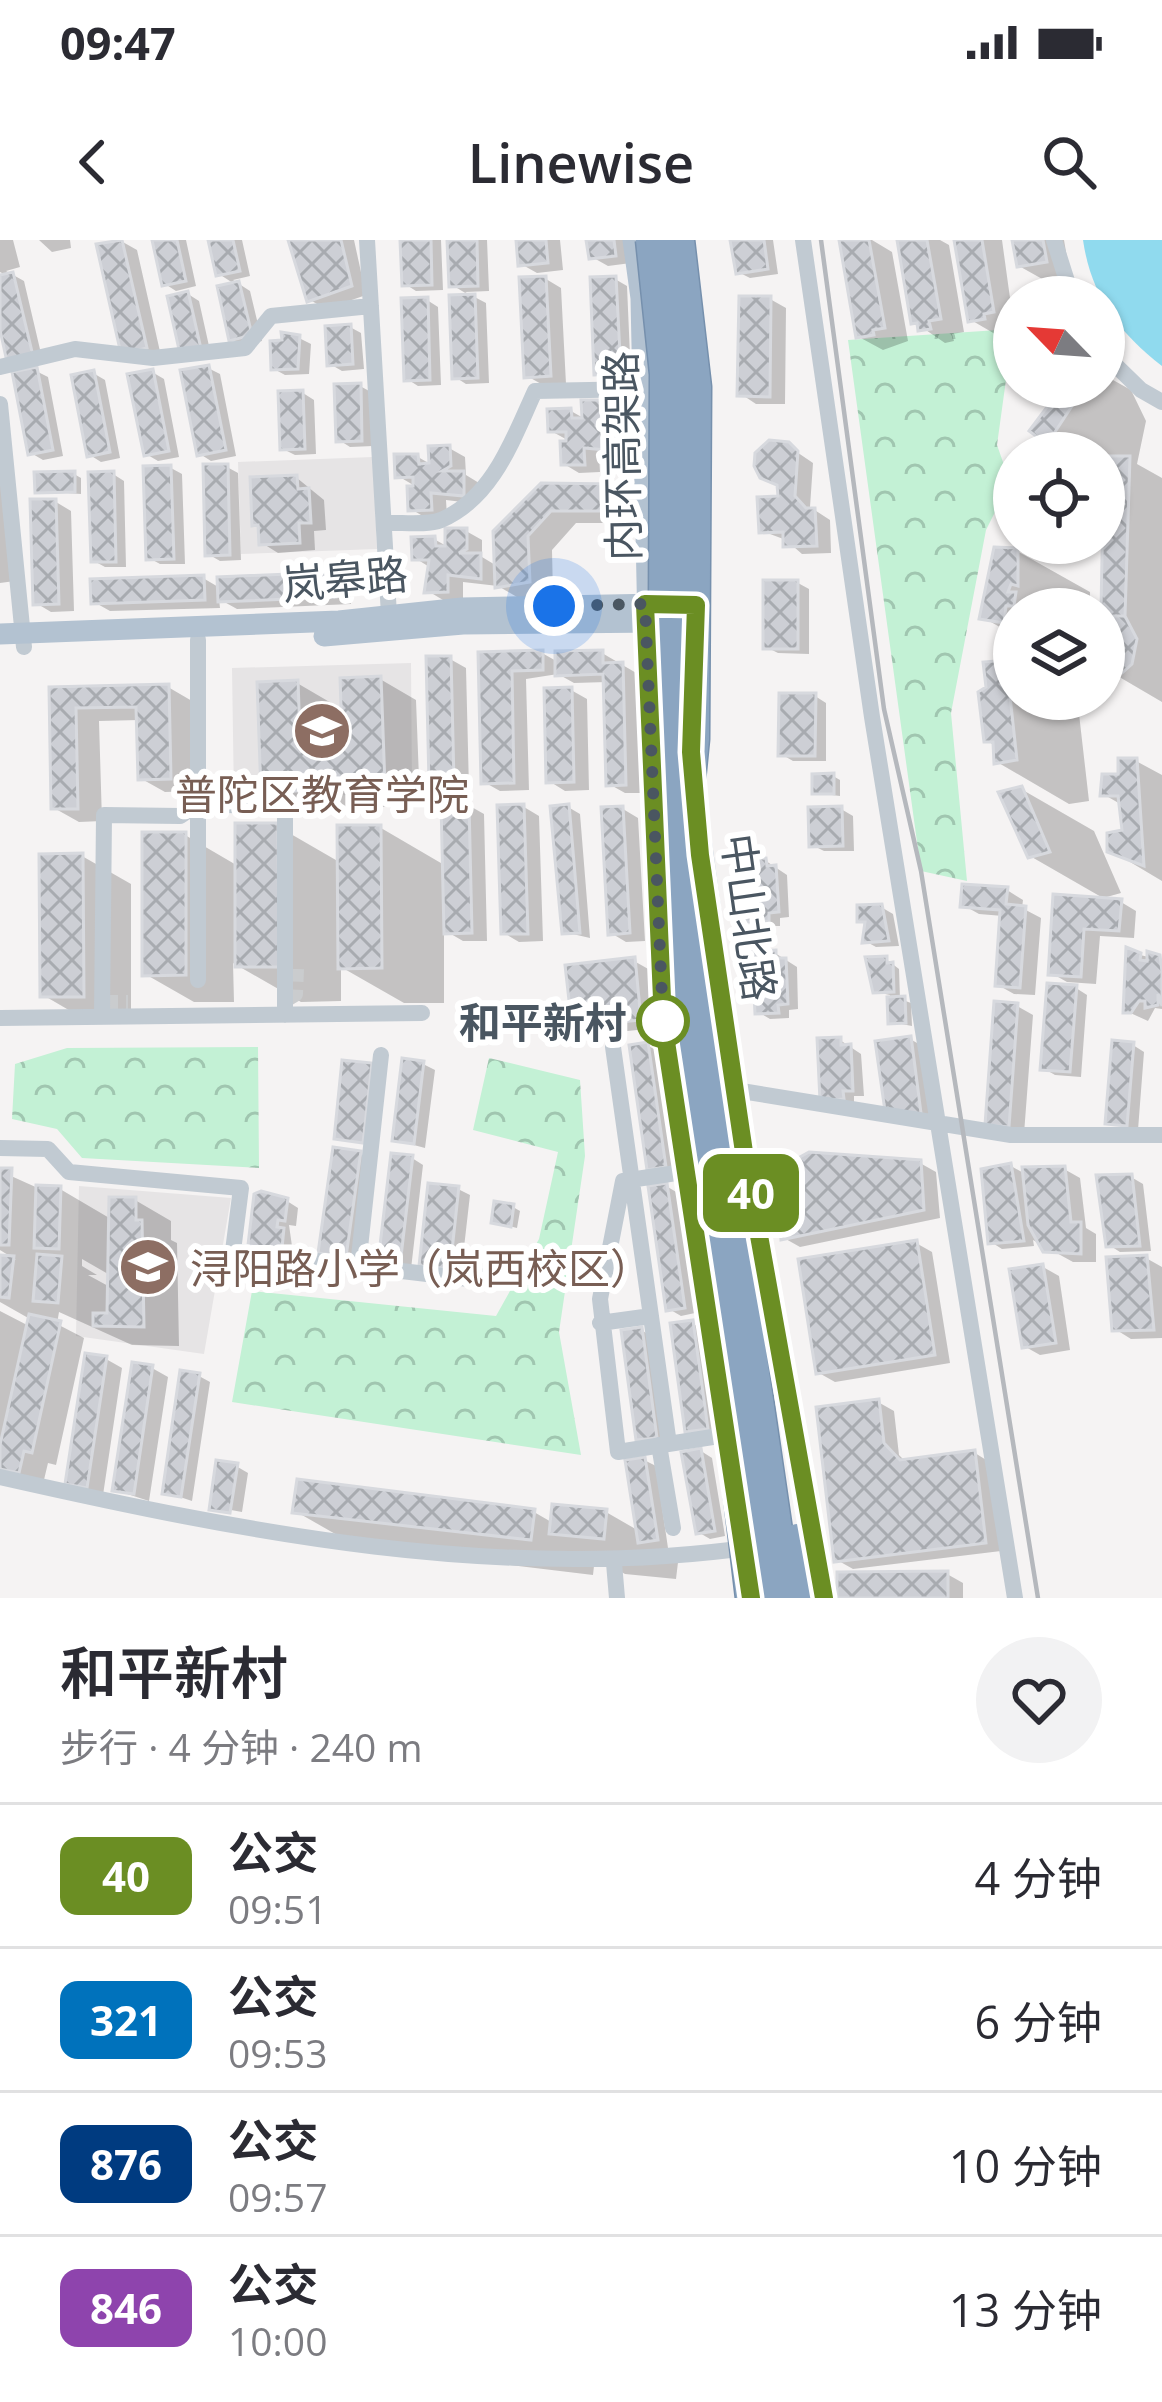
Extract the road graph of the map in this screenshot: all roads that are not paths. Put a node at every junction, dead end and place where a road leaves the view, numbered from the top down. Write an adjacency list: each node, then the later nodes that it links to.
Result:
1 (367, 240): 9 (street)
2 (633, 240): 12 (main road, 中山北路)
3 (648, 240): 35 (highway, 内环高架路, bridge)
4 (667, 240): 25 (highway, 内环高架路, bridge)
5 (686, 240): 17 (main road, 中山北路); 25 (highway, bridge)
6 (802, 240): 36 (street)
7 (1054, 240): 8 (street)
8 (1065, 276)
9 (371, 306): 10 (street); 15 (street)
10 (0, 368)
11 (1125, 371): 13 (street)
12 (643, 389): 15 (street); 16 (main road, 中山北路)
13 (1162, 402)
14 (0, 404): 19 (street)
15 (384, 523): 18 (street)
16 (645, 613): 17 (main road, 岚皋路); 18 (main road, 岚皋路); 20 (main road, 岚皋路); 33 (main road, 中山北路)
17 (695, 613): 34 (main road, 中山北路)
18 (389, 615): 19 (main road, 岚皋路)
19 (16, 638): 20 (main road, 岚皋路); 21 (main road, 岚皋路)
20 (198, 640): 22 (street)
21 (0, 648)
22 (198, 804): 23 (street); 26 (street); 29 (street)
23 (285, 807): 24 (street); 28 (street)
24 (322, 808)
25 (682, 860): 43 (highway, 内环高架路, bridge)
26 (198, 980)
27 (422, 1013): 28 (street)
28 (285, 1015): 29 (street)
29 (102, 1017): 30 (street)
30 (0, 1018)
31 (613, 1047): 40 (street)
32 (381, 1055): 41 (street)
33 (670, 1078): 34 (street); 39 (main road, 中山北路)
34 (735, 1090): 36 (street); 50 (main road, 中山北路)
35 (702, 1120): 54 (highway, bridge); 55 (highway, 内环高架路, bridge)
36 (939, 1127): 37 (street); 59 (street)
37 (1162, 1135)
38 (0, 1148): 41 (street)
39 (683, 1172): 40 (street); 46 (main road, 中山北路)
40 (632, 1179): 44 (street); 45 (street)
41 (358, 1266): 42 (street)
42 (506, 1271)
43 (748, 1311): 56 (highway, 内环高架路, bridge); 57 (highway, bridge)
44 (651, 1316): 45 (street); 47 (street)
45 (601, 1322): 47 (street)
46 (724, 1436): 47 (street); 51 (main road, 中山北路)
47 (664, 1444): 49 (street)
48 (0, 1477): 52 (street)
49 (673, 1528)
50 (814, 1539): 51 (street); 58 (main road, 中山北路)
51 (742, 1549): 52 (street); 54 (main road, 中山北路)
52 (614, 1563): 53 (street)
53 (616, 1598)
54 (749, 1598)
55 (772, 1598)
56 (790, 1598)
57 (808, 1598)
58 (824, 1598)
59 (1015, 1598)

